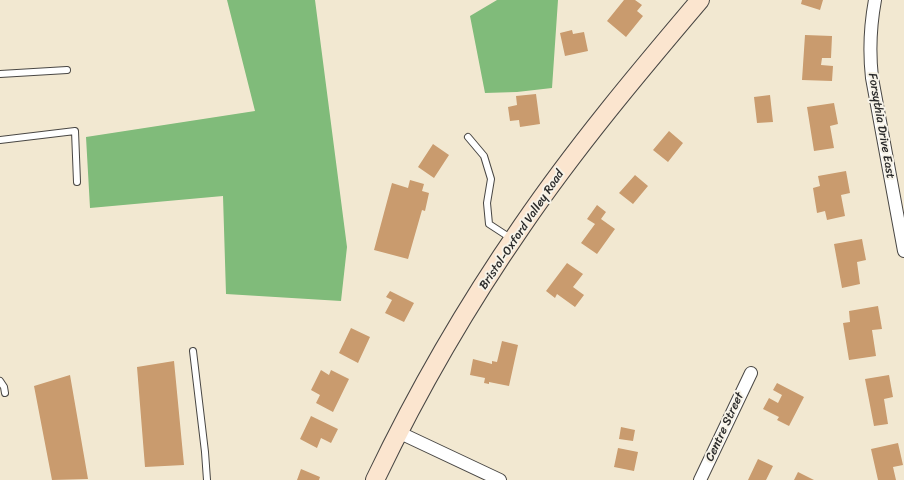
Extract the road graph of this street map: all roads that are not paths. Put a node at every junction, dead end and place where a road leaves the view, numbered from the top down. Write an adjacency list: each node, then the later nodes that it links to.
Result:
1 (700, 0): 8 (main road, Bristol-Oxford Valley Road)
2 (875, 0): 9 (street, Forsythia Drive East)
3 (67, 70): 4 (lane)
4 (0, 74)
5 (468, 137): 8 (lane)
6 (0, 140): 7 (lane)
7 (77, 182)
8 (513, 240): 14 (main road, Bristol-Oxford Valley Road)
9 (904, 251)
10 (193, 351): 15 (lane)
11 (751, 373): 18 (street, Centre Street)
12 (0, 381): 13 (lane)
13 (5, 392)
14 (398, 432): 16 (main road, Bristol-Oxford Valley Road); 17 (street)
15 (207, 480)
16 (374, 480)
17 (500, 480)
18 (700, 480)

